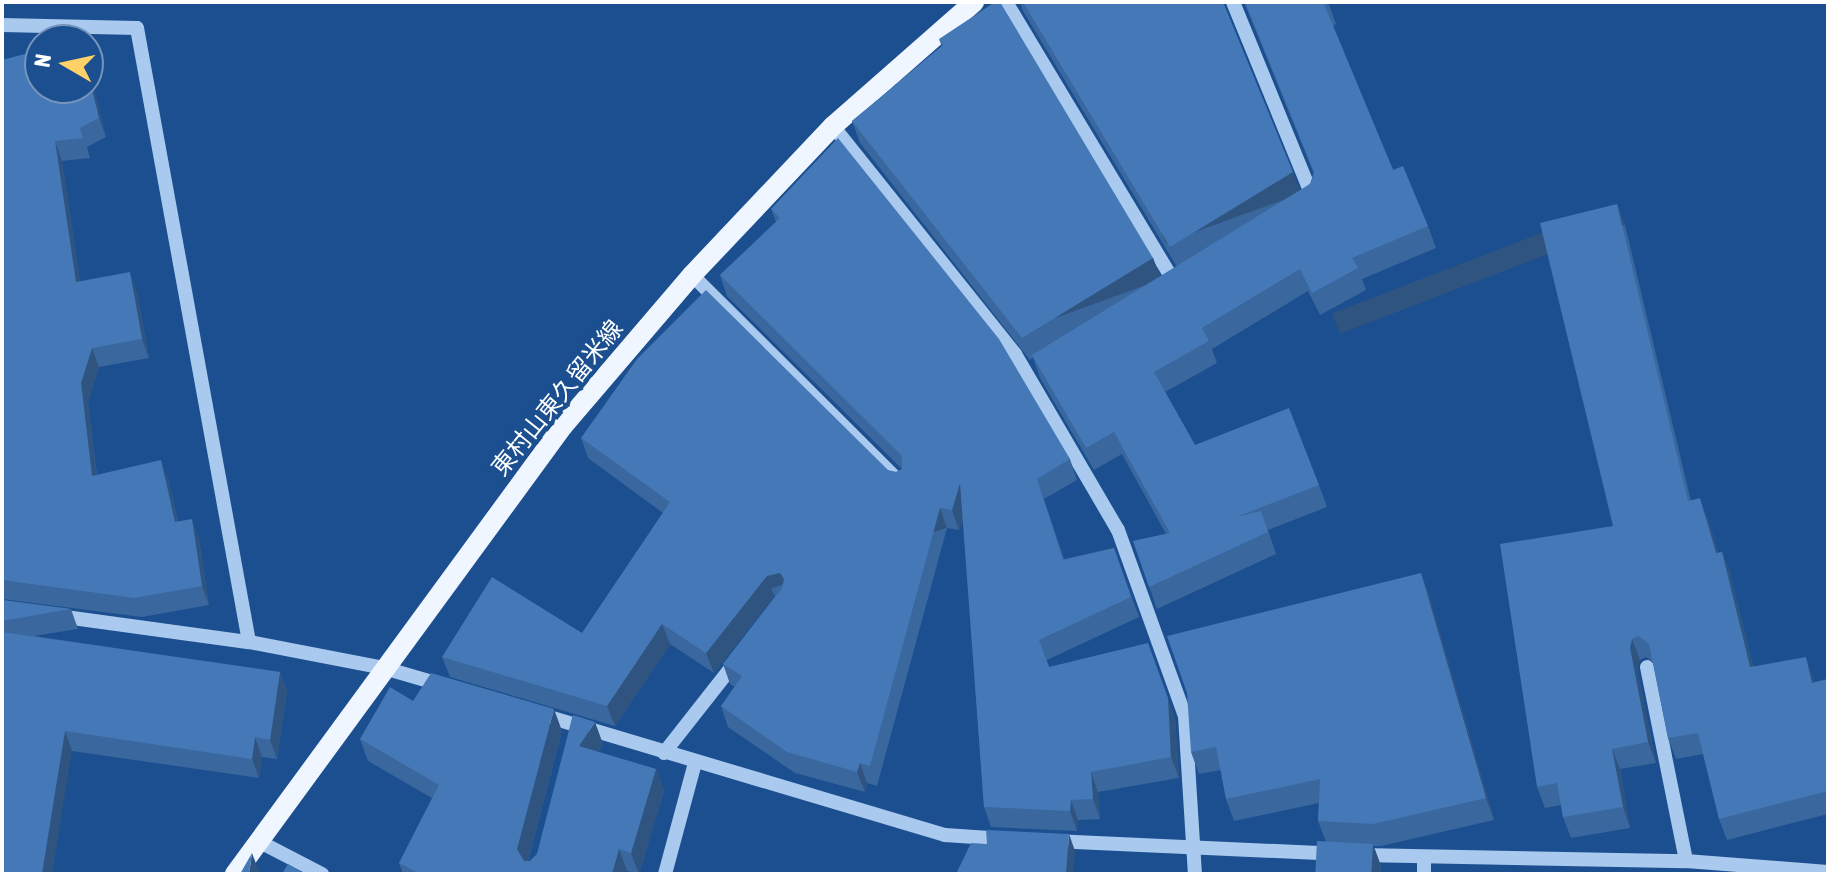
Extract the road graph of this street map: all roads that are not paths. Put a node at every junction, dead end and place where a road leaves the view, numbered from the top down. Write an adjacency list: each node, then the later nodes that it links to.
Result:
1 (974, 2): 5 (main road, 東村山東久留米線)
2 (1006, 2): 8 (street)
3 (1233, 2): 6 (street)
4 (2, 25): 14 (street)
5 (833, 126): 7 (main road, 東村山東久留米線); 10 (street)
6 (1301, 205)
7 (692, 275): 11 (street); 16 (main road, 東村山東久留米線)
8 (1162, 291)
9 (1041, 366): 10 (street)
10 (1027, 374): 24 (street)
11 (902, 483)
12 (48, 614): 14 (street)
13 (752, 640): 19 (street)
14 (249, 642): 16 (street)
15 (1647, 667): 26 (street)
16 (384, 668): 17 (street); 23 (main road, 東村山東久留米線)
17 (457, 690)
18 (530, 711): 19 (street)
19 (664, 753): 20 (street)
20 (695, 763): 21 (street); 31 (street)
21 (1023, 840)
22 (1039, 841): 24 (street)
23 (260, 842): 29 (main road, 東村山東久留米線); 30 (street)
24 (1196, 849): 25 (street); 32 (street)
25 (1424, 858): 27 (street); 33 (street)
26 (1686, 861): 27 (street); 28 (street)
27 (1598, 868)
28 (1828, 872)
29 (235, 874)
30 (322, 874)
31 (665, 874)
32 (1195, 874)
33 (1424, 874)

